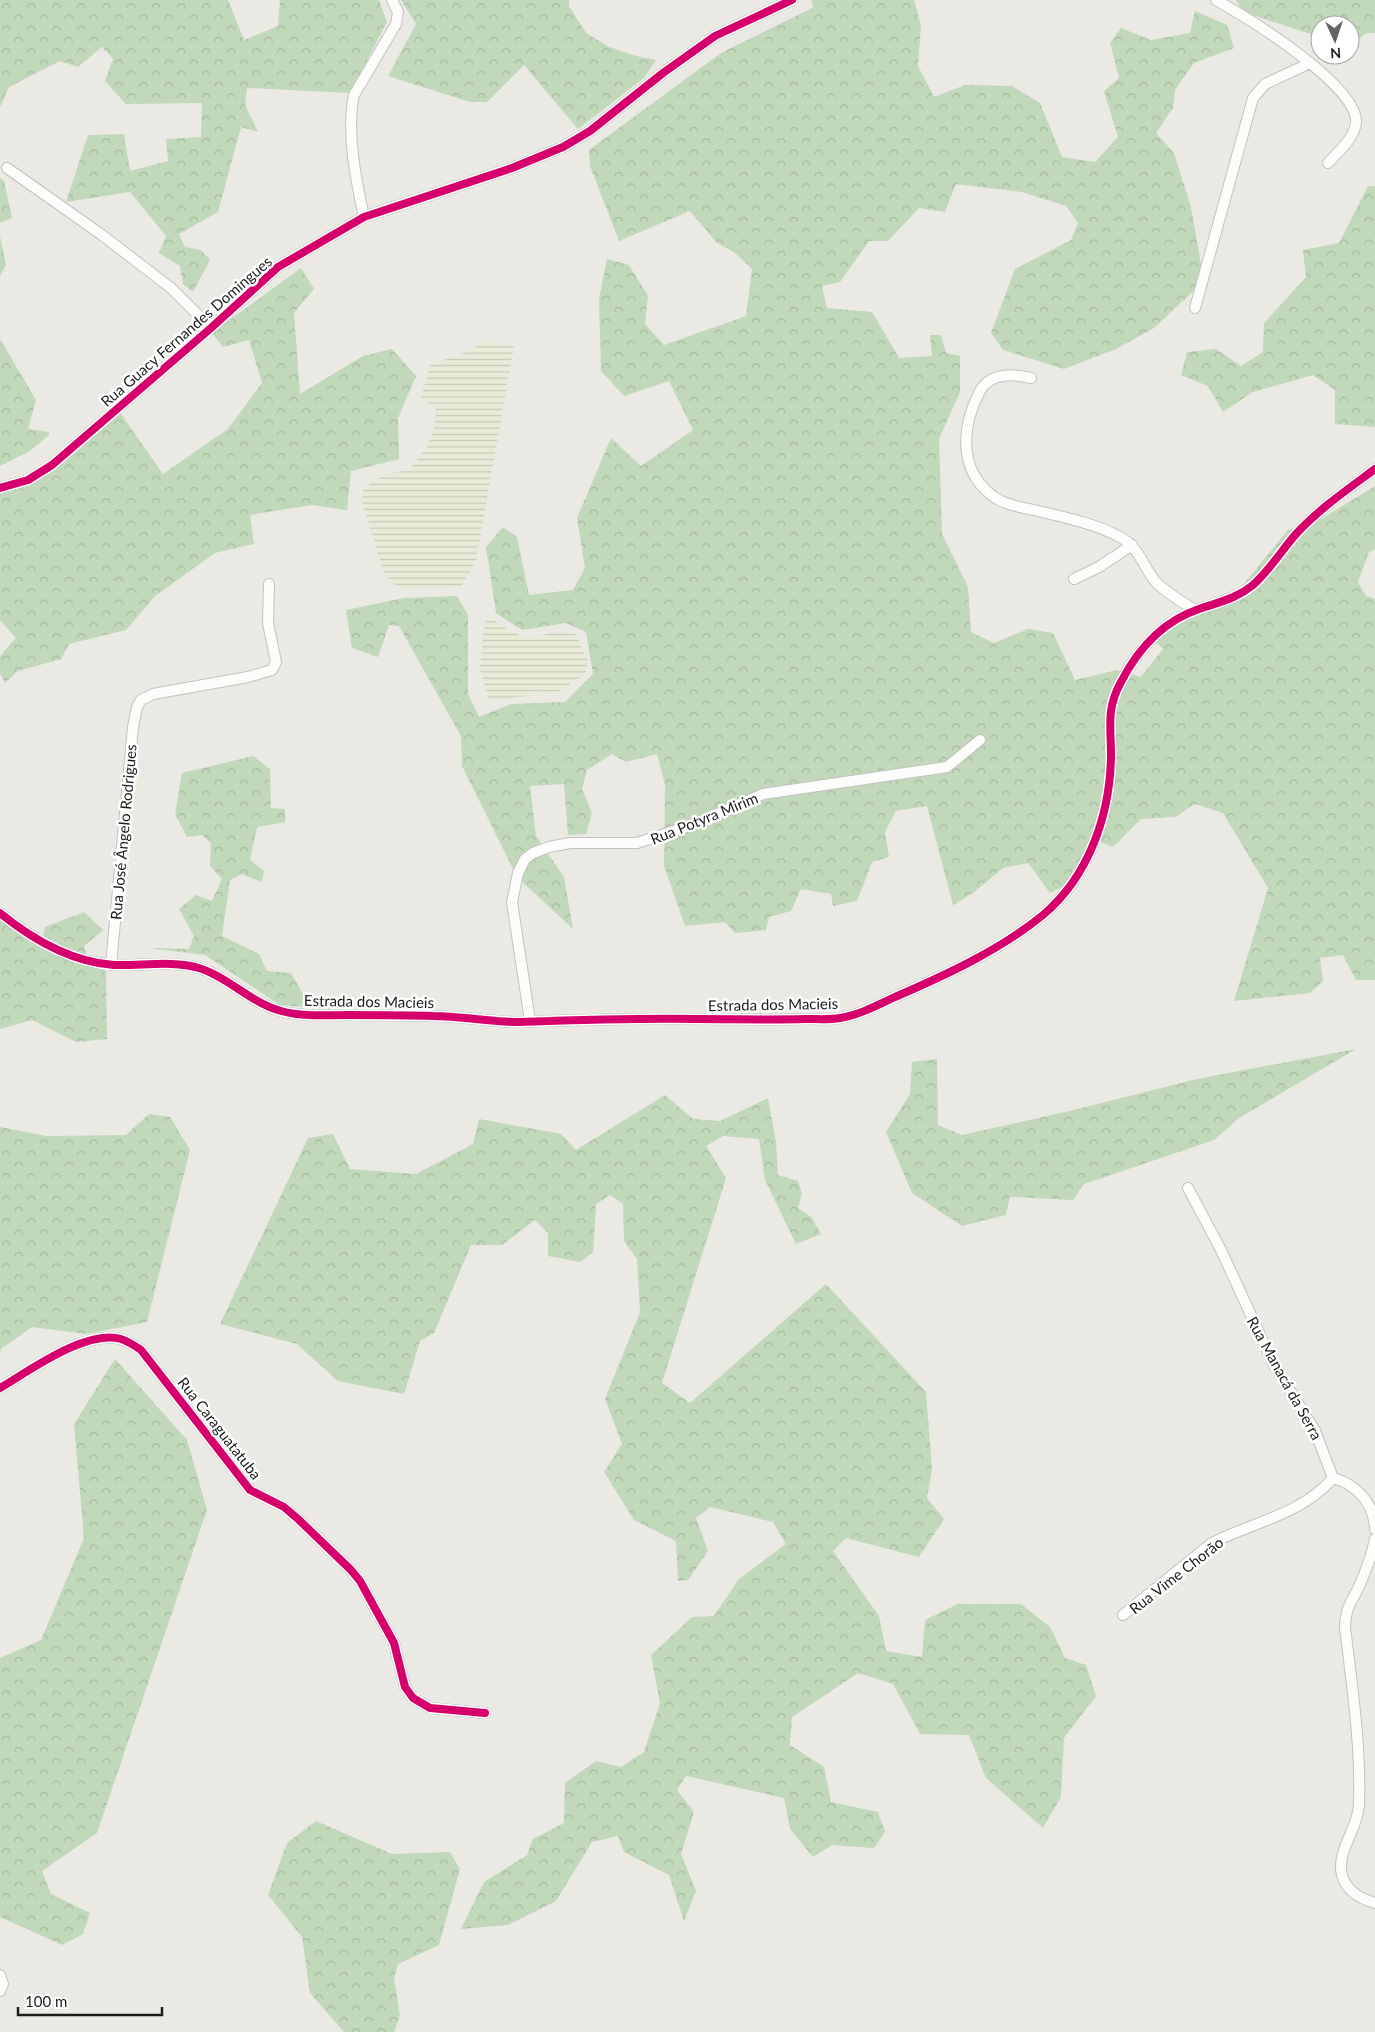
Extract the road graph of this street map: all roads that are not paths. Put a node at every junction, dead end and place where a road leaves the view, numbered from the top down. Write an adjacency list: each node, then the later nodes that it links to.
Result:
1 (392, 0): 8 (street)
2 (791, 0): 8 (street, Rua Guacy Fernandes Domingues)
3 (1216, 0): 4 (street)
4 (1310, 63): 9 (street)
5 (1312, 65): 6 (street)
6 (1328, 162)
7 (8, 168): 10 (street)
8 (364, 217): 10 (street, Rua Guacy Fernandes Domingues)
9 (1195, 308)
10 (211, 328): 13 (street, Rua Guacy Fernandes Domingues)
11 (1031, 378): 14 (street)
12 (1375, 469): 17 (street, Estrada dos Macieis)
13 (0, 488)
14 (1132, 545): 15 (street); 17 (street)
15 (1074, 579)
16 (269, 584): 20 (street, Rua José Ângelo Rodrigues)
17 (1195, 610): 21 (street, Estrada dos Macieis)
18 (980, 740): 21 (street, Rua Potyra Mirim)
19 (0, 913): 20 (street, Estrada dos Macieis)
20 (112, 965): 21 (street, Estrada dos Macieis)
21 (530, 1021)
22 (1188, 1188): 24 (street, Rua Manacá da Serra)
23 (0, 1388): 28 (street, Rua Caraguatatuba)
24 (1333, 1478): 25 (street); 27 (street, Rua Vime Chorão)
25 (1375, 1529)
26 (1375, 1539): 29 (street)
27 (1123, 1615)
28 (485, 1713)
29 (1375, 1903)
30 (0, 1975): 31 (street)
31 (0, 1991)

